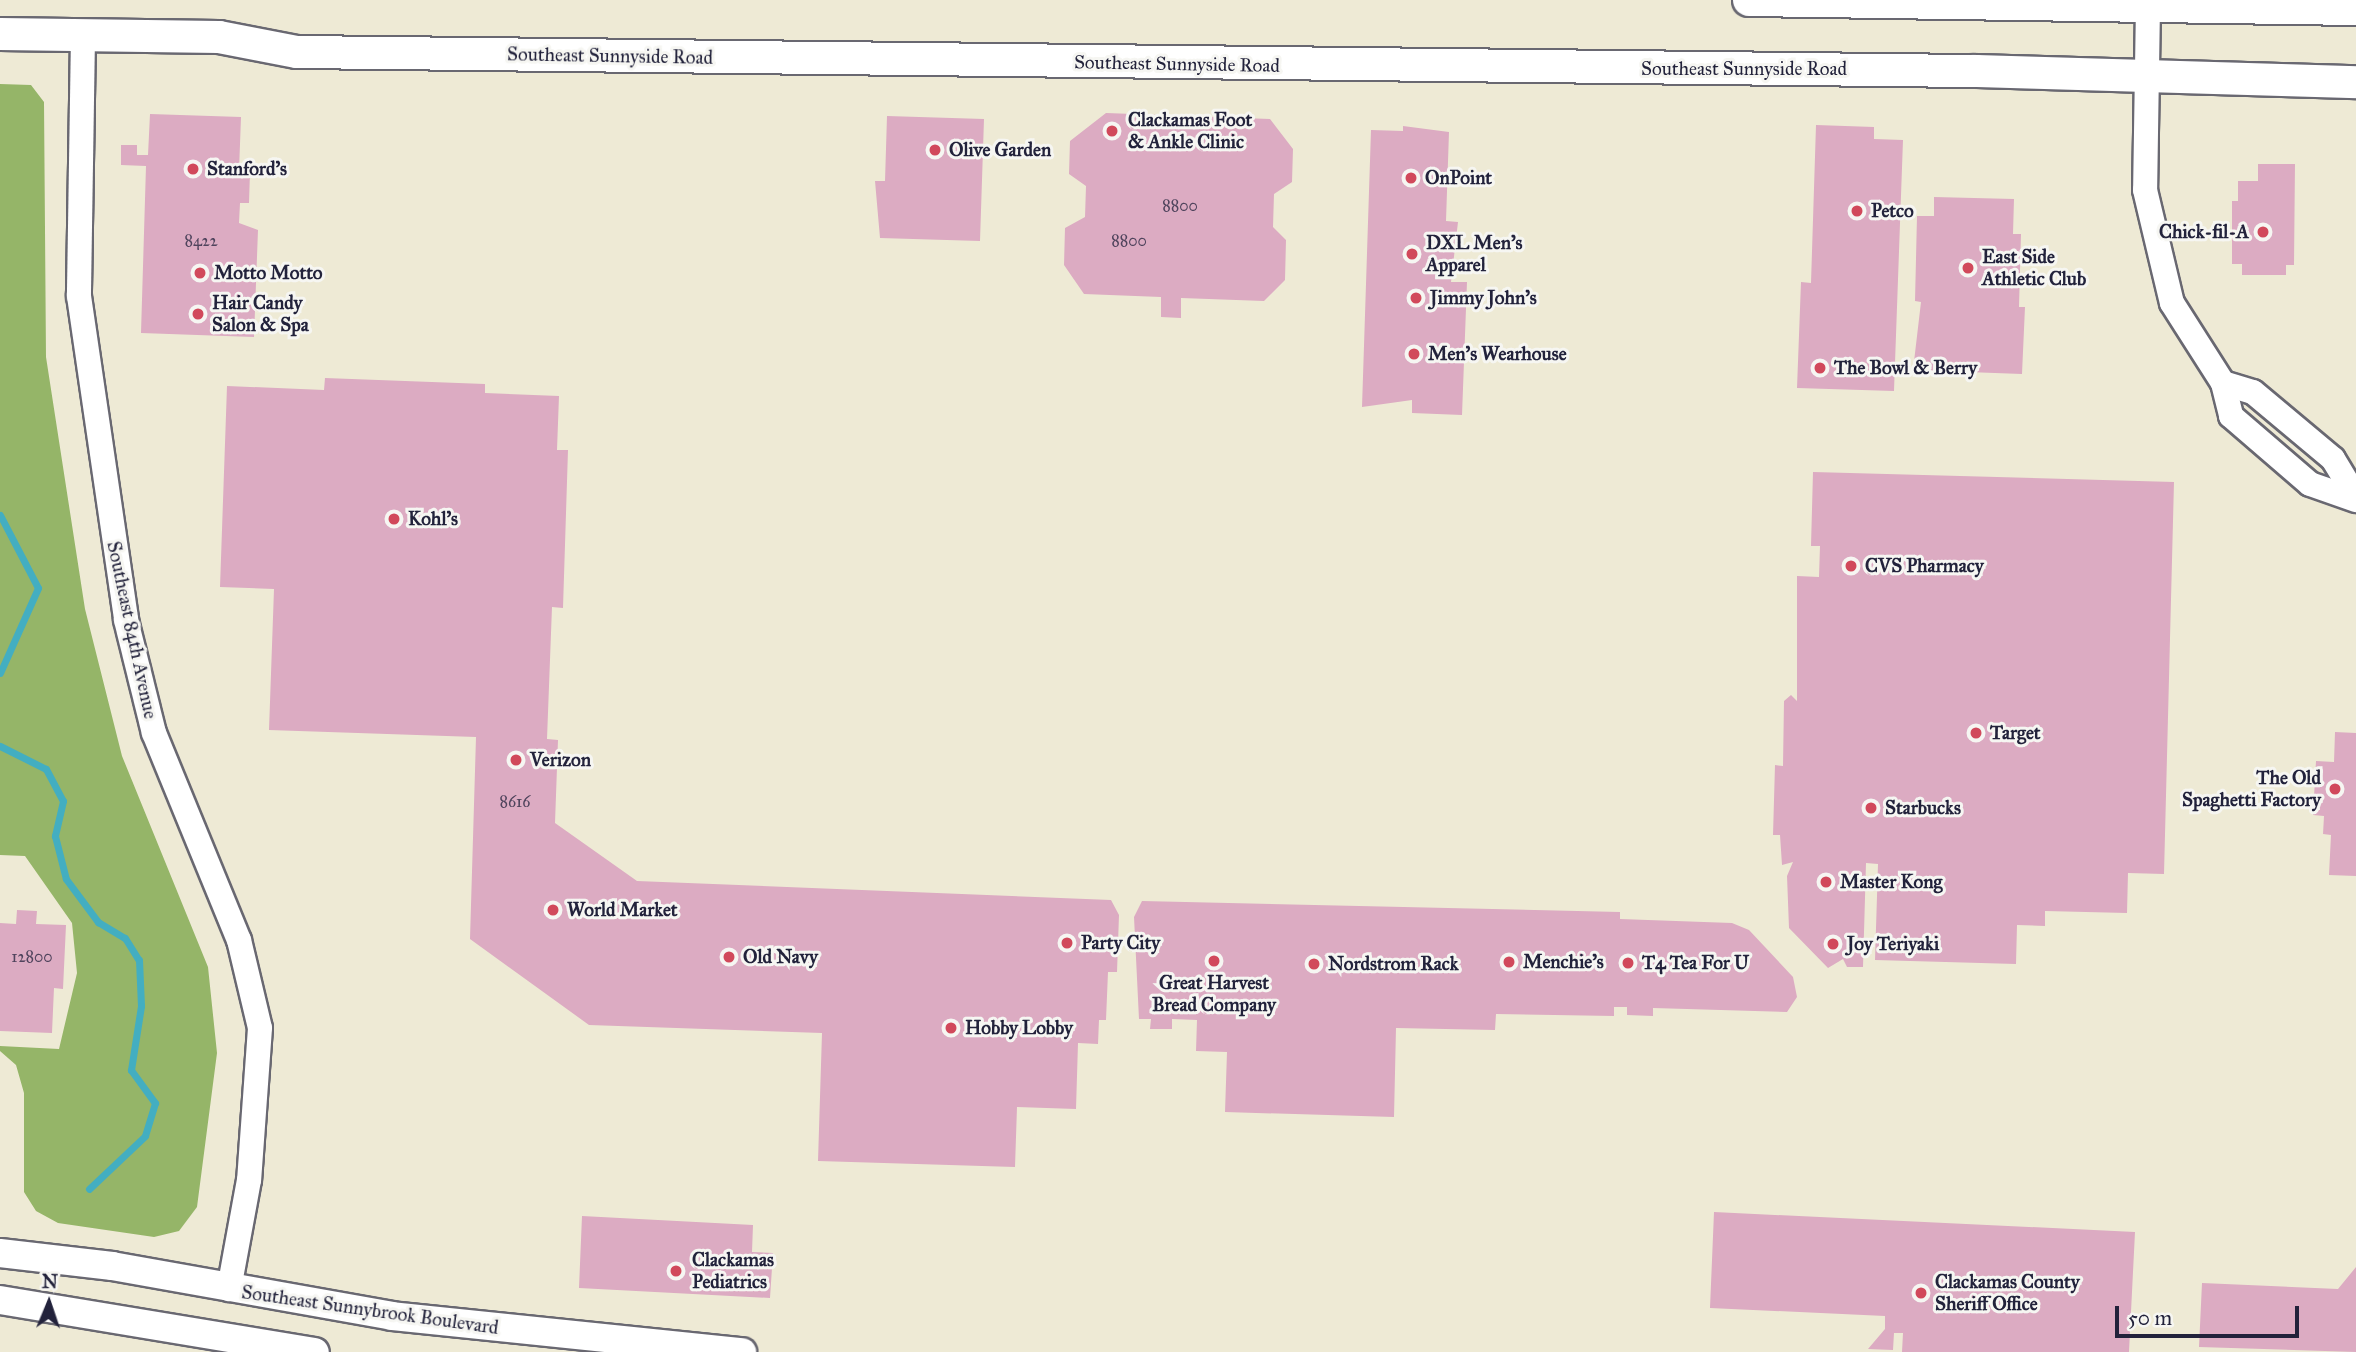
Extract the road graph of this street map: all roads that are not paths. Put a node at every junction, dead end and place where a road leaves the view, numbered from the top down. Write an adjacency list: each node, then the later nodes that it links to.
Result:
1 (1749, 0): 2 (main road)
2 (2148, 5): 3 (main road); 6 (street)
3 (2356, 9)
4 (0, 34): 5 (main road, Southeast Sunnyside Road)
5 (83, 36): 6 (main road, Southeast Sunnyside Road); 11 (street, Southeast 84th Avenue)
6 (2146, 73): 7 (main road, Southeast Sunnyside Road); 8 (street)
7 (2356, 82)
8 (2223, 383): 9 (street); 9 (street)
9 (2356, 499)
10 (0, 1253): 11 (main road, Southeast Sunnybrook Boulevard)
11 (229, 1289): 14 (main road, Southeast Sunnybrook Boulevard)
12 (0, 1300): 13 (main road)
13 (315, 1352)
14 (742, 1352)

